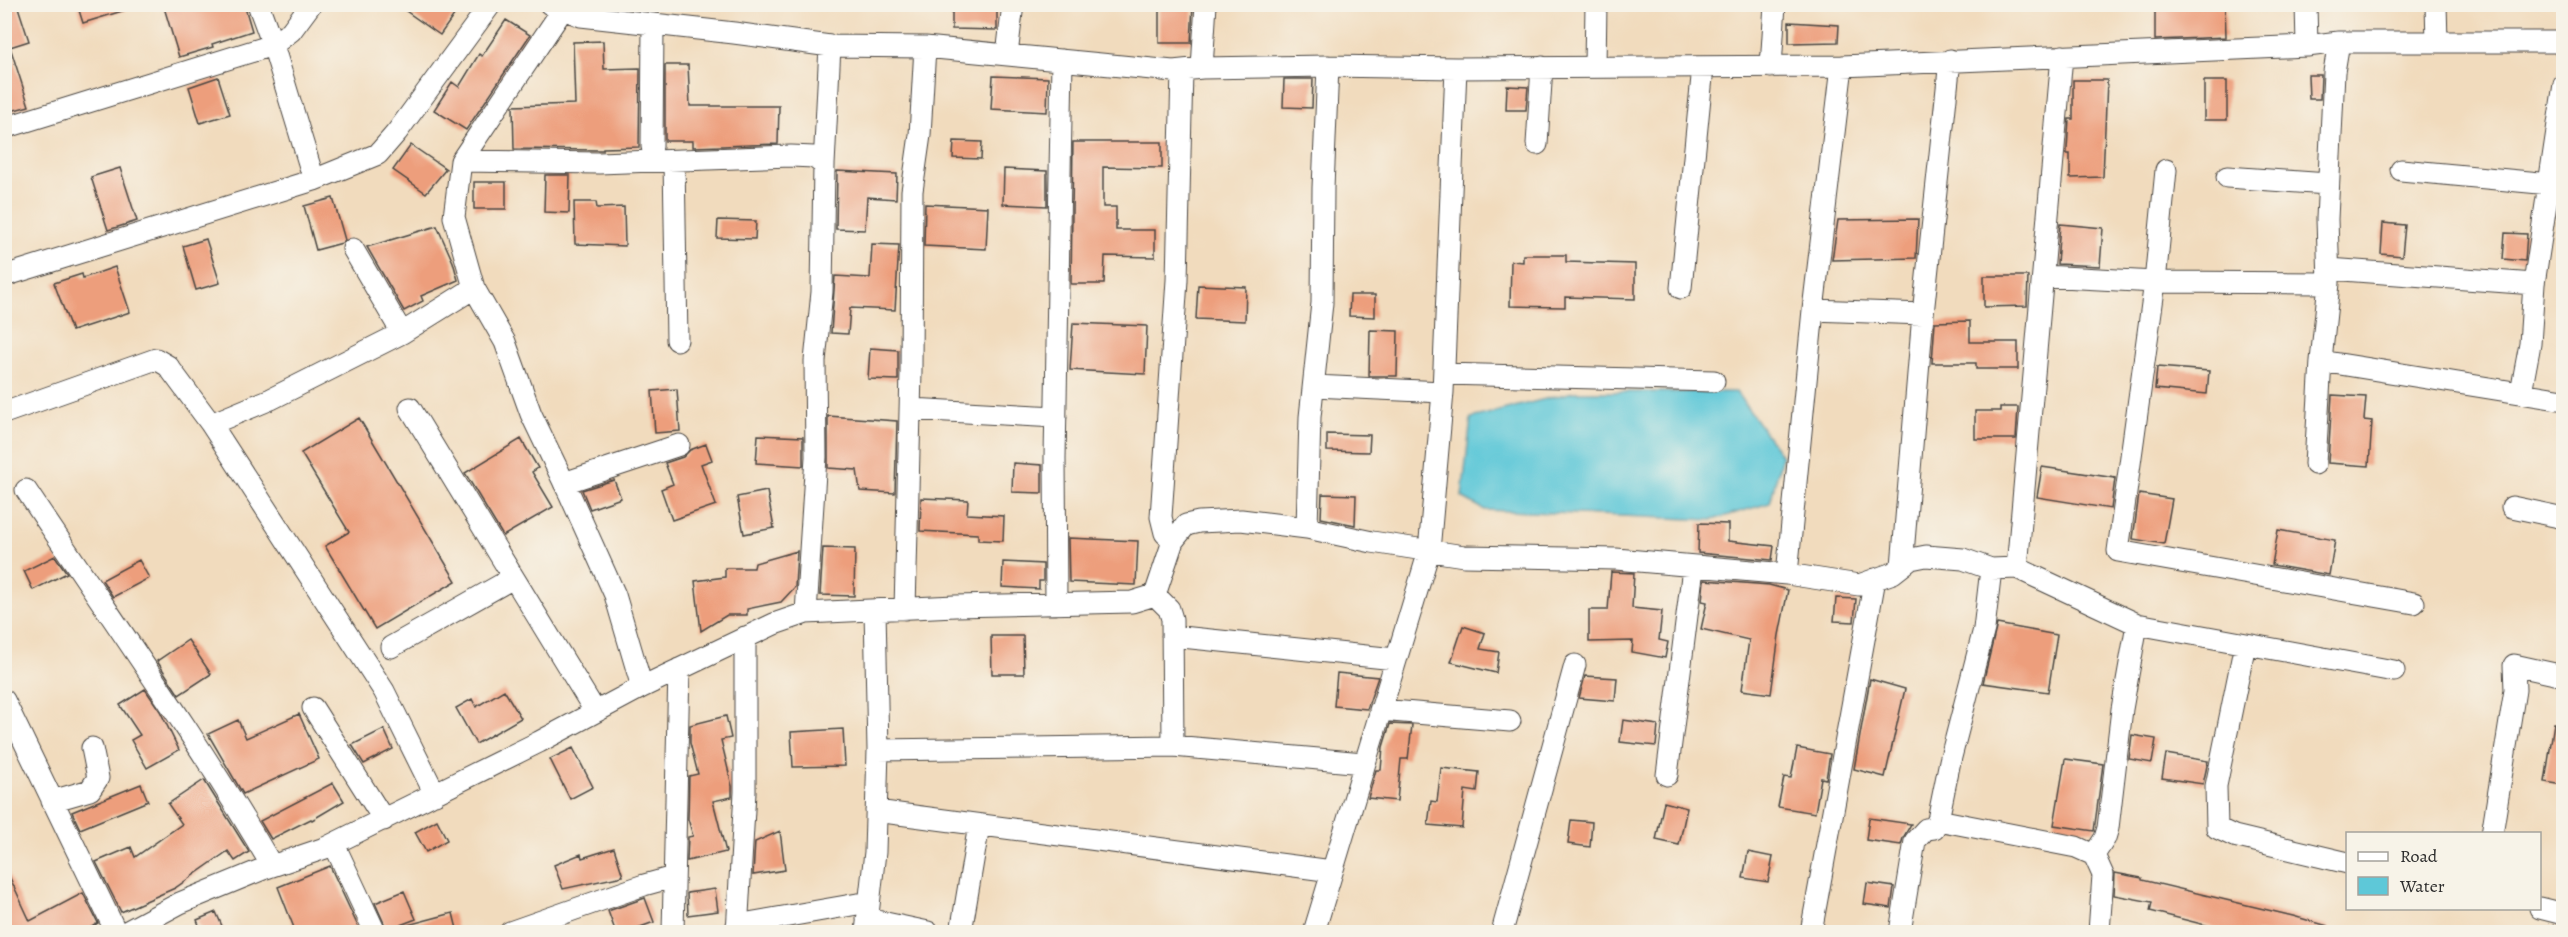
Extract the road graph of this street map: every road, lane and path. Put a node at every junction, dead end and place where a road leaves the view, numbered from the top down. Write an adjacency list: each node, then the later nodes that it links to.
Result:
1 (258, 4): 15 (street)
2 (311, 4): 15 (street)
3 (491, 4): 41 (street)
4 (1013, 4): 19 (street)
5 (1206, 4): 30 (street)
6 (1596, 4): 24 (street)
7 (1775, 4): 28 (street)
8 (2306, 4): 17 (street)
9 (2436, 4): 13 (street)
10 (556, 7): 11 (street); 36 (street)
11 (653, 25): 16 (street); 34 (street)
12 (2339, 42): 13 (street); 17 (street); 42 (street)
13 (2437, 42): 14 (street)
14 (2564, 42)
15 (273, 45): 32 (street); 41 (street)
16 (830, 46): 18 (street); 37 (street)
17 (2307, 46): 20 (street)
18 (925, 47): 19 (street); 63 (street)
19 (1007, 55): 21 (street)
20 (2062, 56): 22 (street); 46 (street)
21 (1062, 60): 30 (street); 65 (street)
22 (1950, 60): 25 (street); 53 (street)
23 (1328, 66): 29 (street); 30 (street); 59 (street)
24 (1595, 66): 26 (street); 27 (street)
25 (1842, 66): 28 (street); 52 (street)
26 (1542, 67): 29 (street); 33 (street)
27 (1703, 67): 28 (street); 51 (street)
28 (1771, 67)
29 (1456, 68): 58 (street)
30 (1192, 69): 74 (street)
31 (2564, 84): 43 (street)
32 (4, 128)
33 (1537, 144)
34 (652, 147)
35 (674, 160): 36 (street); 37 (street); 55 (street)
36 (461, 162): 50 (street)
37 (824, 165): 88 (street)
38 (2166, 170): 48 (street)
39 (2401, 170): 43 (street)
40 (2227, 177): 42 (street)
41 (314, 180): 45 (street)
42 (2328, 184): 47 (street)
43 (2550, 184): 49 (street)
44 (353, 249): 54 (street)
45 (4, 276)
46 (2043, 276): 48 (street); 79 (street)
47 (2329, 276): 48 (street); 49 (street); 56 (street)
48 (2155, 282): 84 (street)
49 (2534, 284): 60 (street)
50 (474, 288): 54 (street); 69 (street)
51 (1681, 288)
52 (1813, 310): 53 (street); 80 (street)
53 (1923, 314): 76 (street)
54 (402, 333): 66 (street)
55 (676, 340)
56 (2321, 361): 60 (street); 68 (street)
57 (1714, 381): 58 (street)
58 (1444, 383): 59 (street); 75 (street)
59 (1314, 386): 73 (street)
60 (2522, 392): 61 (street)
61 (2564, 400)
62 (410, 408): 81 (street)
63 (910, 409): 65 (street); 86 (street)
64 (4, 413): 66 (street)
65 (1056, 417): 85 (street)
66 (211, 424): 110 (street)
67 (679, 445): 69 (street)
68 (2315, 464)
69 (564, 483): 99 (street)
70 (26, 490): 120 (street)
71 (2512, 507): 72 (street)
72 (2564, 518)
73 (1307, 528): 74 (street); 75 (street)
74 (1173, 541): 83 (street)
75 (1429, 551): 77 (street); 94 (street)
76 (1902, 566): 78 (street); 82 (street)
77 (1693, 568): 80 (street); 109 (street)
78 (1991, 568): 79 (street); 114 (street)
79 (2018, 568): 89 (street)
80 (1787, 574): 82 (street)
81 (513, 578): 93 (street); 103 (street)
82 (1875, 579): 136 (street)
83 (1155, 595): 85 (street); 90 (street)
84 (2414, 603)
85 (1056, 604): 86 (street)
86 (905, 609): 87 (street)
87 (875, 610): 88 (street); 107 (street)
88 (806, 613): 91 (street)
89 (2137, 624): 92 (street); 118 (street)
90 (1173, 636): 94 (street); 105 (street)
91 (745, 637): 96 (street); 126 (street)
92 (2245, 644): 97 (street); 119 (street)
93 (391, 647)
94 (1395, 659): 102 (street)
95 (1575, 665): 135 (street)
96 (679, 669): 99 (street); 122 (street)
97 (2394, 671)
98 (2564, 676): 116 (street)
99 (642, 687): 103 (street)
100 (4, 699): 111 (street)
101 (314, 708): 113 (street)
102 (1380, 710): 104 (street); 108 (street)
103 (595, 711): 110 (street)
104 (1510, 721)
105 (1173, 746): 107 (street); 108 (street)
106 (92, 748): 111 (street)
107 (878, 750): 112 (street)
108 (1363, 763): 121 (street)
109 (1667, 776)
110 (435, 794): 113 (street)
111 (52, 801): 128 (street)
112 (876, 811): 115 (street); 125 (street)
113 (384, 820): 117 (street)
114 (1938, 820): 118 (street); 137 (street)
115 (979, 825): 121 (street); 133 (street)
116 (2492, 832)
117 (334, 844): 120 (street); 129 (street)
118 (2094, 855): 138 (street)
119 (2346, 862)
120 (272, 866): 127 (street)
121 (1332, 871): 134 (street)
122 (673, 877): 130 (street); 131 (street)
123 (2541, 908): 124 (street)
124 (2564, 914)
125 (867, 918): 126 (street); 132 (street)
126 (737, 929)
127 (134, 931)
128 (116, 933)
129 (375, 933)
130 (510, 933)
131 (673, 933)
132 (928, 933)
133 (961, 933)
134 (1314, 933)
135 (1502, 933)
136 (1810, 933)
137 (1900, 933)
138 (2099, 933)

